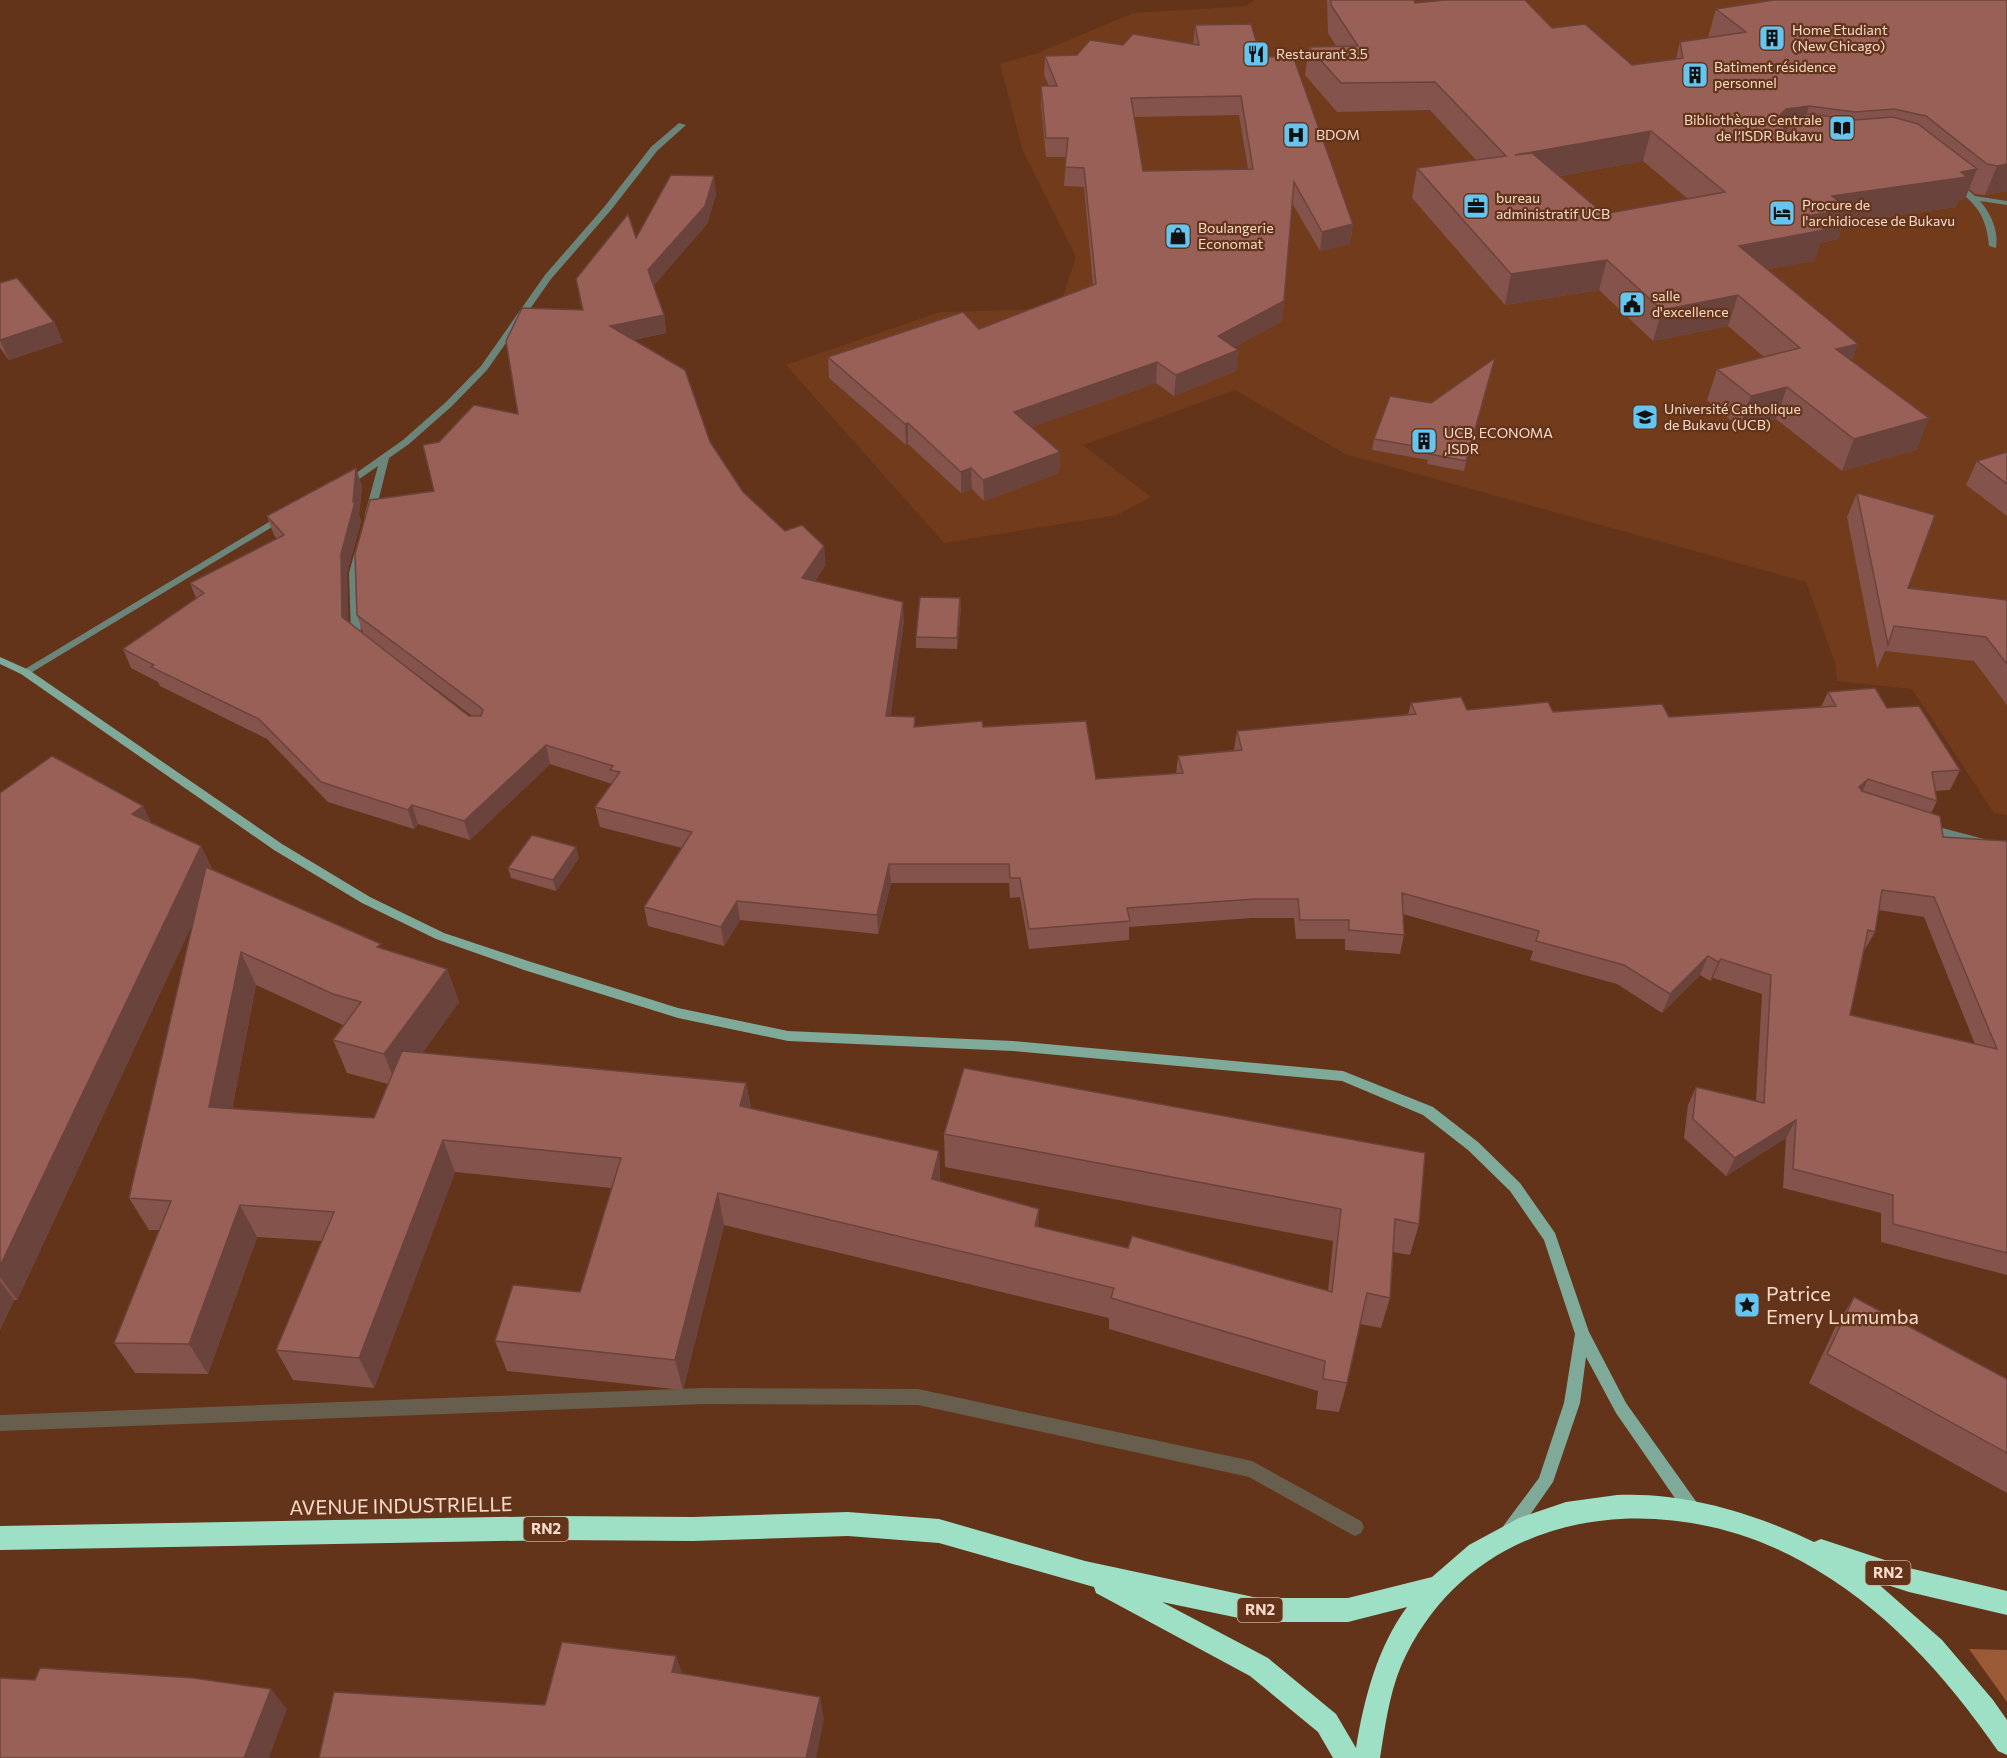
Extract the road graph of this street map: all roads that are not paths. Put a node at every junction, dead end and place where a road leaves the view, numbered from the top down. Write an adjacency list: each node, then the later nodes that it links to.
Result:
1 (682, 125): 6 (street)
2 (1945, 175): 3 (street)
3 (1970, 196): 4 (street); 5 (street)
4 (2007, 203)
5 (1993, 246)
6 (385, 457): 7 (street); 9 (street)
7 (330, 492)
8 (298, 509): 13 (street)
9 (368, 520)
10 (362, 542): 11 (street)
11 (374, 650)
12 (0, 660): 13 (street)
13 (25, 672): 16 (street)
14 (1913, 823): 15 (street)
15 (2007, 849)
16 (1582, 1334): 17 (street); 18 (street)
17 (1694, 1512): 18 (highway); 19 (highway)
18 (1506, 1535): 22 (highway)
19 (1772, 1535): 23 (highway, RN2); 24 (highway)
20 (0, 1538): 21 (highway, AVENUE INDUSTRIELLE / RN2)
21 (1085, 1573): 22 (highway, AVENUE INDUSTRIELLE / RN2); 25 (highway, AVENUE INDUSTRIELLE / RN2)
22 (1436, 1588): 26 (highway)
23 (2007, 1603)
24 (2007, 1742)
25 (1347, 1758)
26 (1367, 1758)

